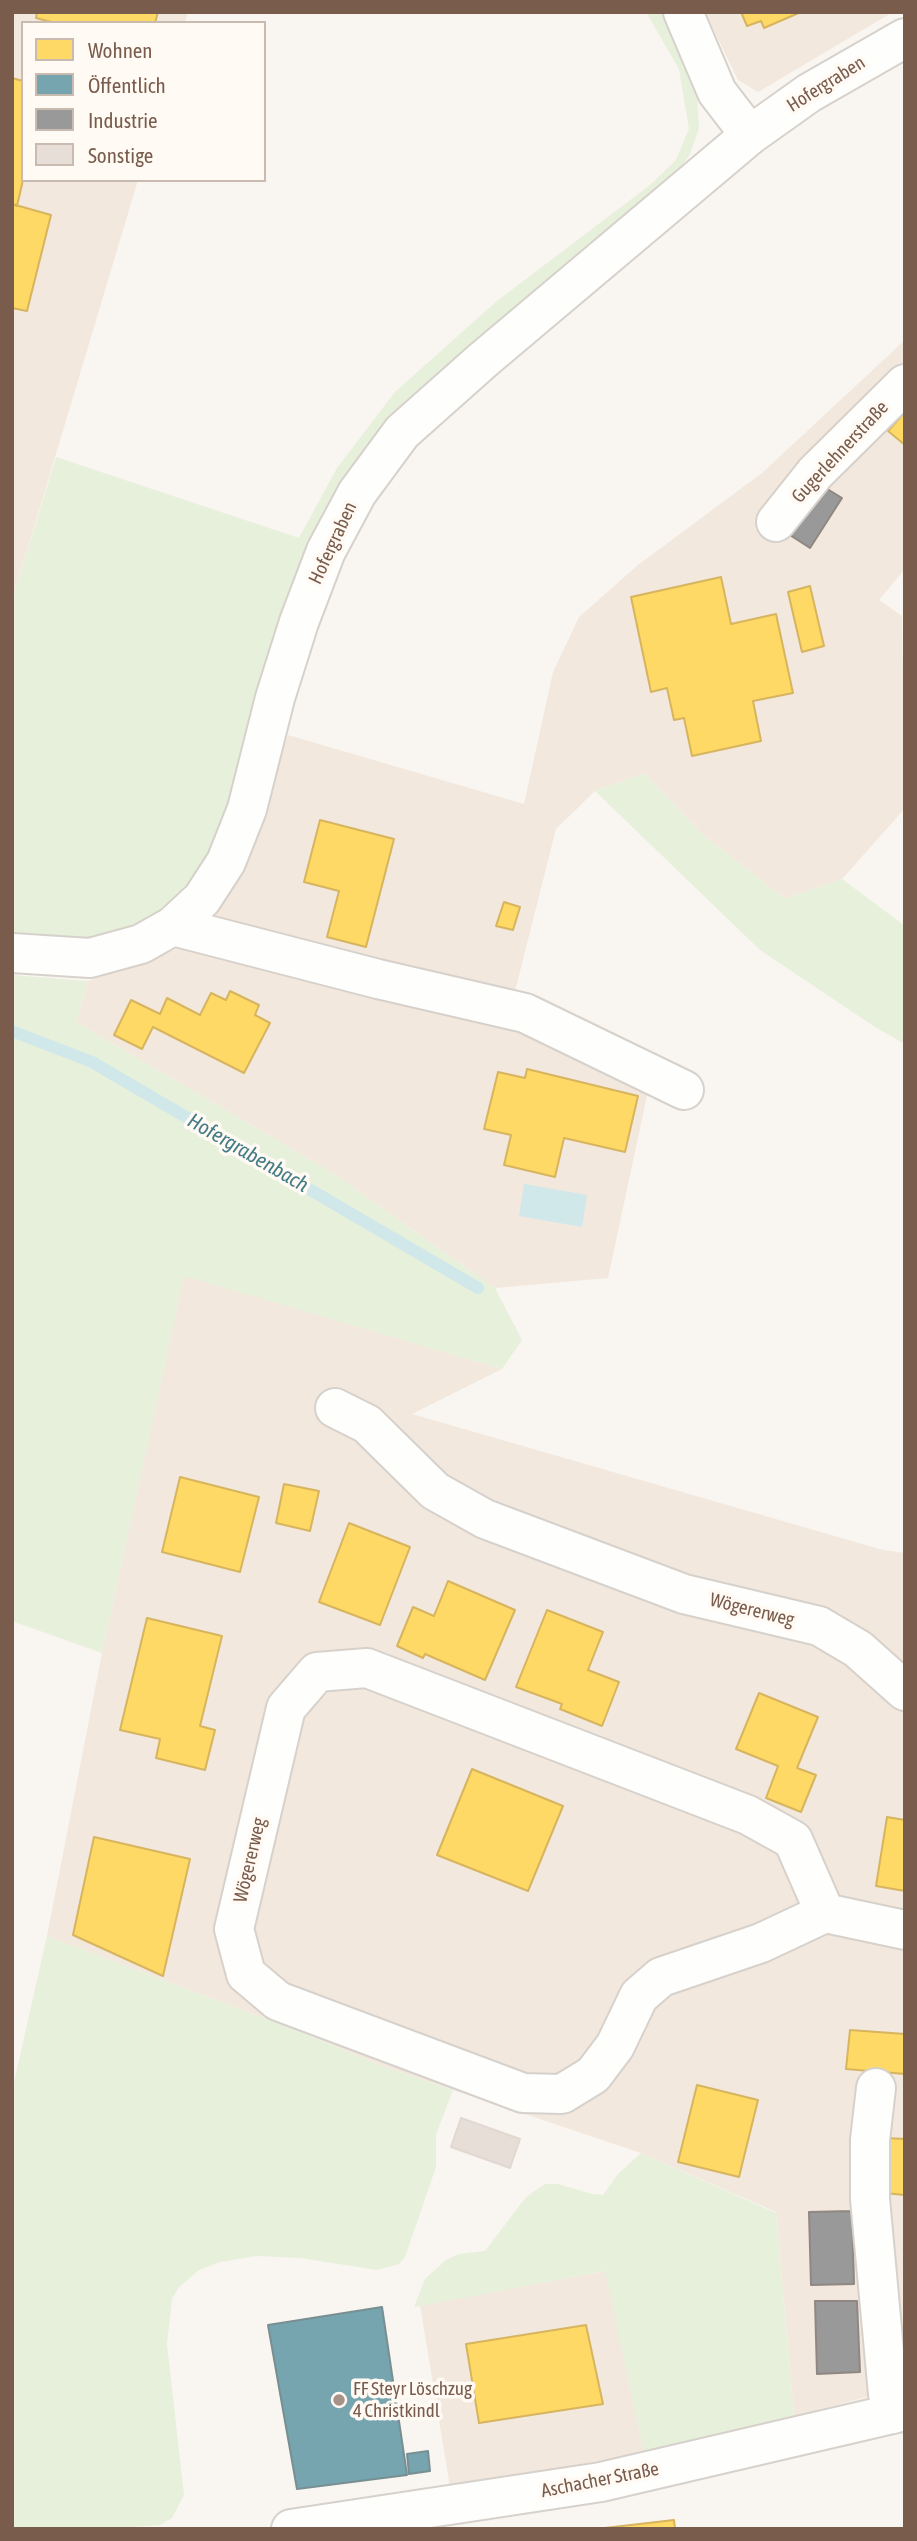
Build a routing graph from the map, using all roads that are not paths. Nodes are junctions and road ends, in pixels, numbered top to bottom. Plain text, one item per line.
1 (683, 12) edge
2 (905, 38) edge
3 (750, 135) junction
4 (905, 384) edge
5 (776, 522) dead end
6 (173, 926) junction
7 (12, 953) edge
8 (684, 1090) dead end
9 (335, 1408) dead end
10 (905, 1691) edge
11 (825, 1913) junction
12 (905, 1930) edge
13 (876, 2088) dead end
14 (899, 2413) edge
15 (291, 2529) edge

1 - 3 street
2 - 3 street, Hofergraben
3 - 6 street, Hofergraben
4 - 5 street, Gugerlehnerstraße
6 - 7 street, Hofergraben
6 - 8 street
9 - 10 street, Wögererweg
11 - 11 street, Wögererweg
11 - 12 street
13 - 14 street
14 - 15 street, Aschacher Straße

